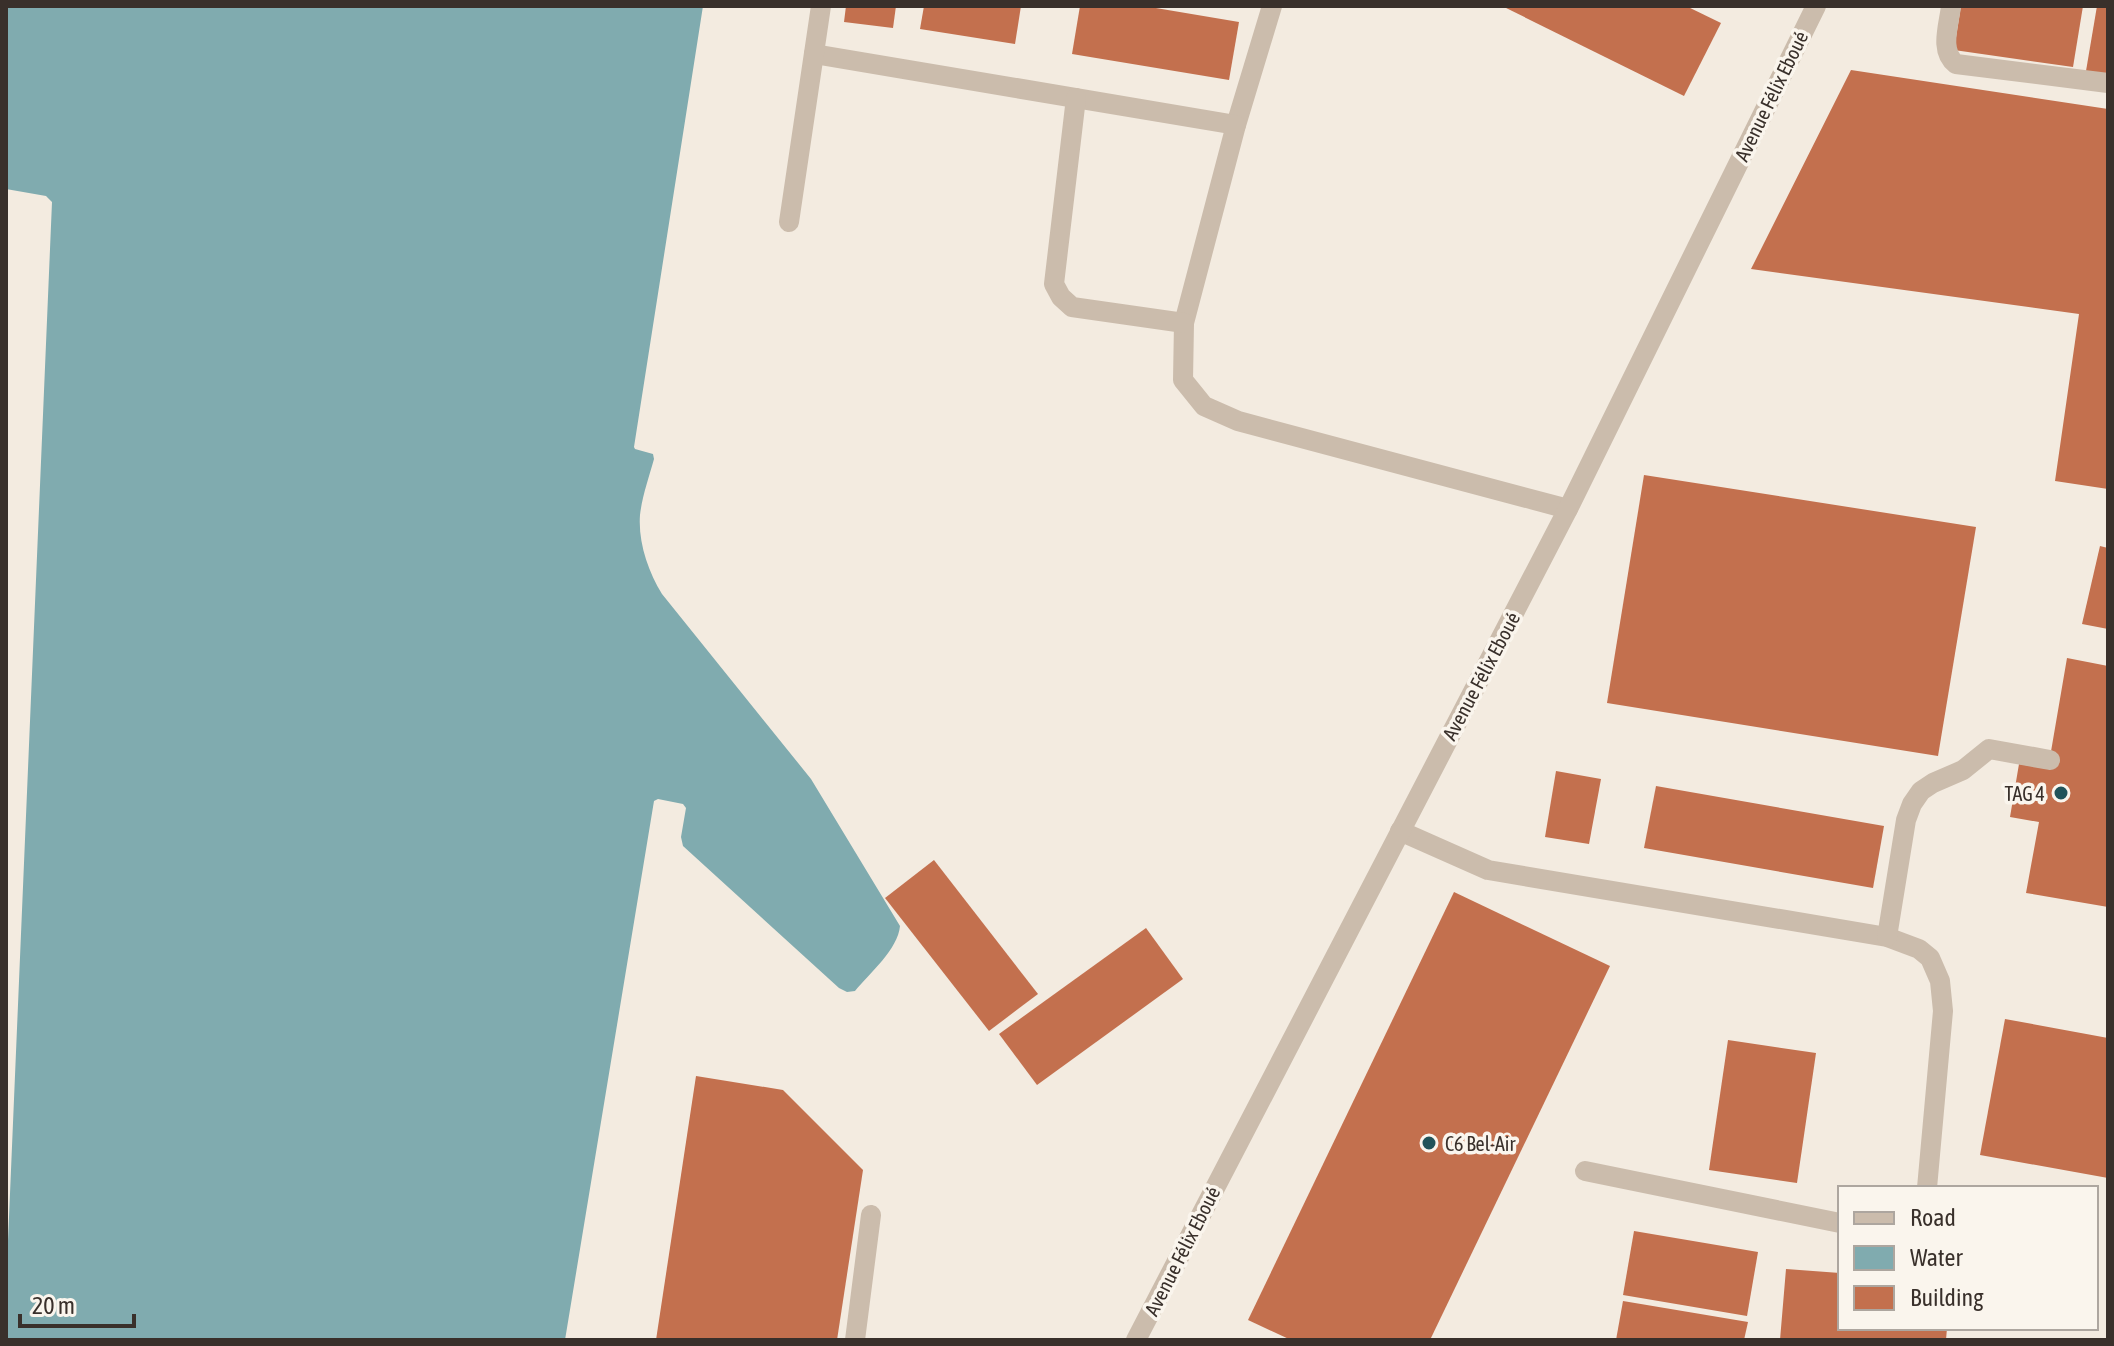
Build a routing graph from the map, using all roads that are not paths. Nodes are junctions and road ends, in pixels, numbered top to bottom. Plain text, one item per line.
1 (821, 6) edge
2 (1272, 6) edge
3 (1816, 6) edge
4 (1951, 6) edge
5 (814, 54) junction
6 (2108, 83) edge
7 (1076, 98) junction
8 (1236, 125) junction
9 (789, 222) dead end
10 (1184, 323) junction
11 (1568, 509) junction
12 (2050, 760) dead end
13 (1400, 831) junction
14 (1887, 937) junction
15 (1585, 1171) dead end
16 (1927, 1186) edge
17 (871, 1215) dead end
18 (1838, 1223) edge
19 (855, 1340) edge
20 (1136, 1340) edge

1 - 5 street
2 - 8 street
3 - 11 street, Avenue Félix Eboué
4 - 6 street
5 - 7 street
5 - 9 street
7 - 8 street
7 - 10 street
8 - 10 street
10 - 11 street
11 - 13 street, Avenue Félix Eboué
12 - 14 street
13 - 14 street
13 - 20 street, Avenue Félix Eboué
14 - 16 street
15 - 18 street
17 - 19 street

